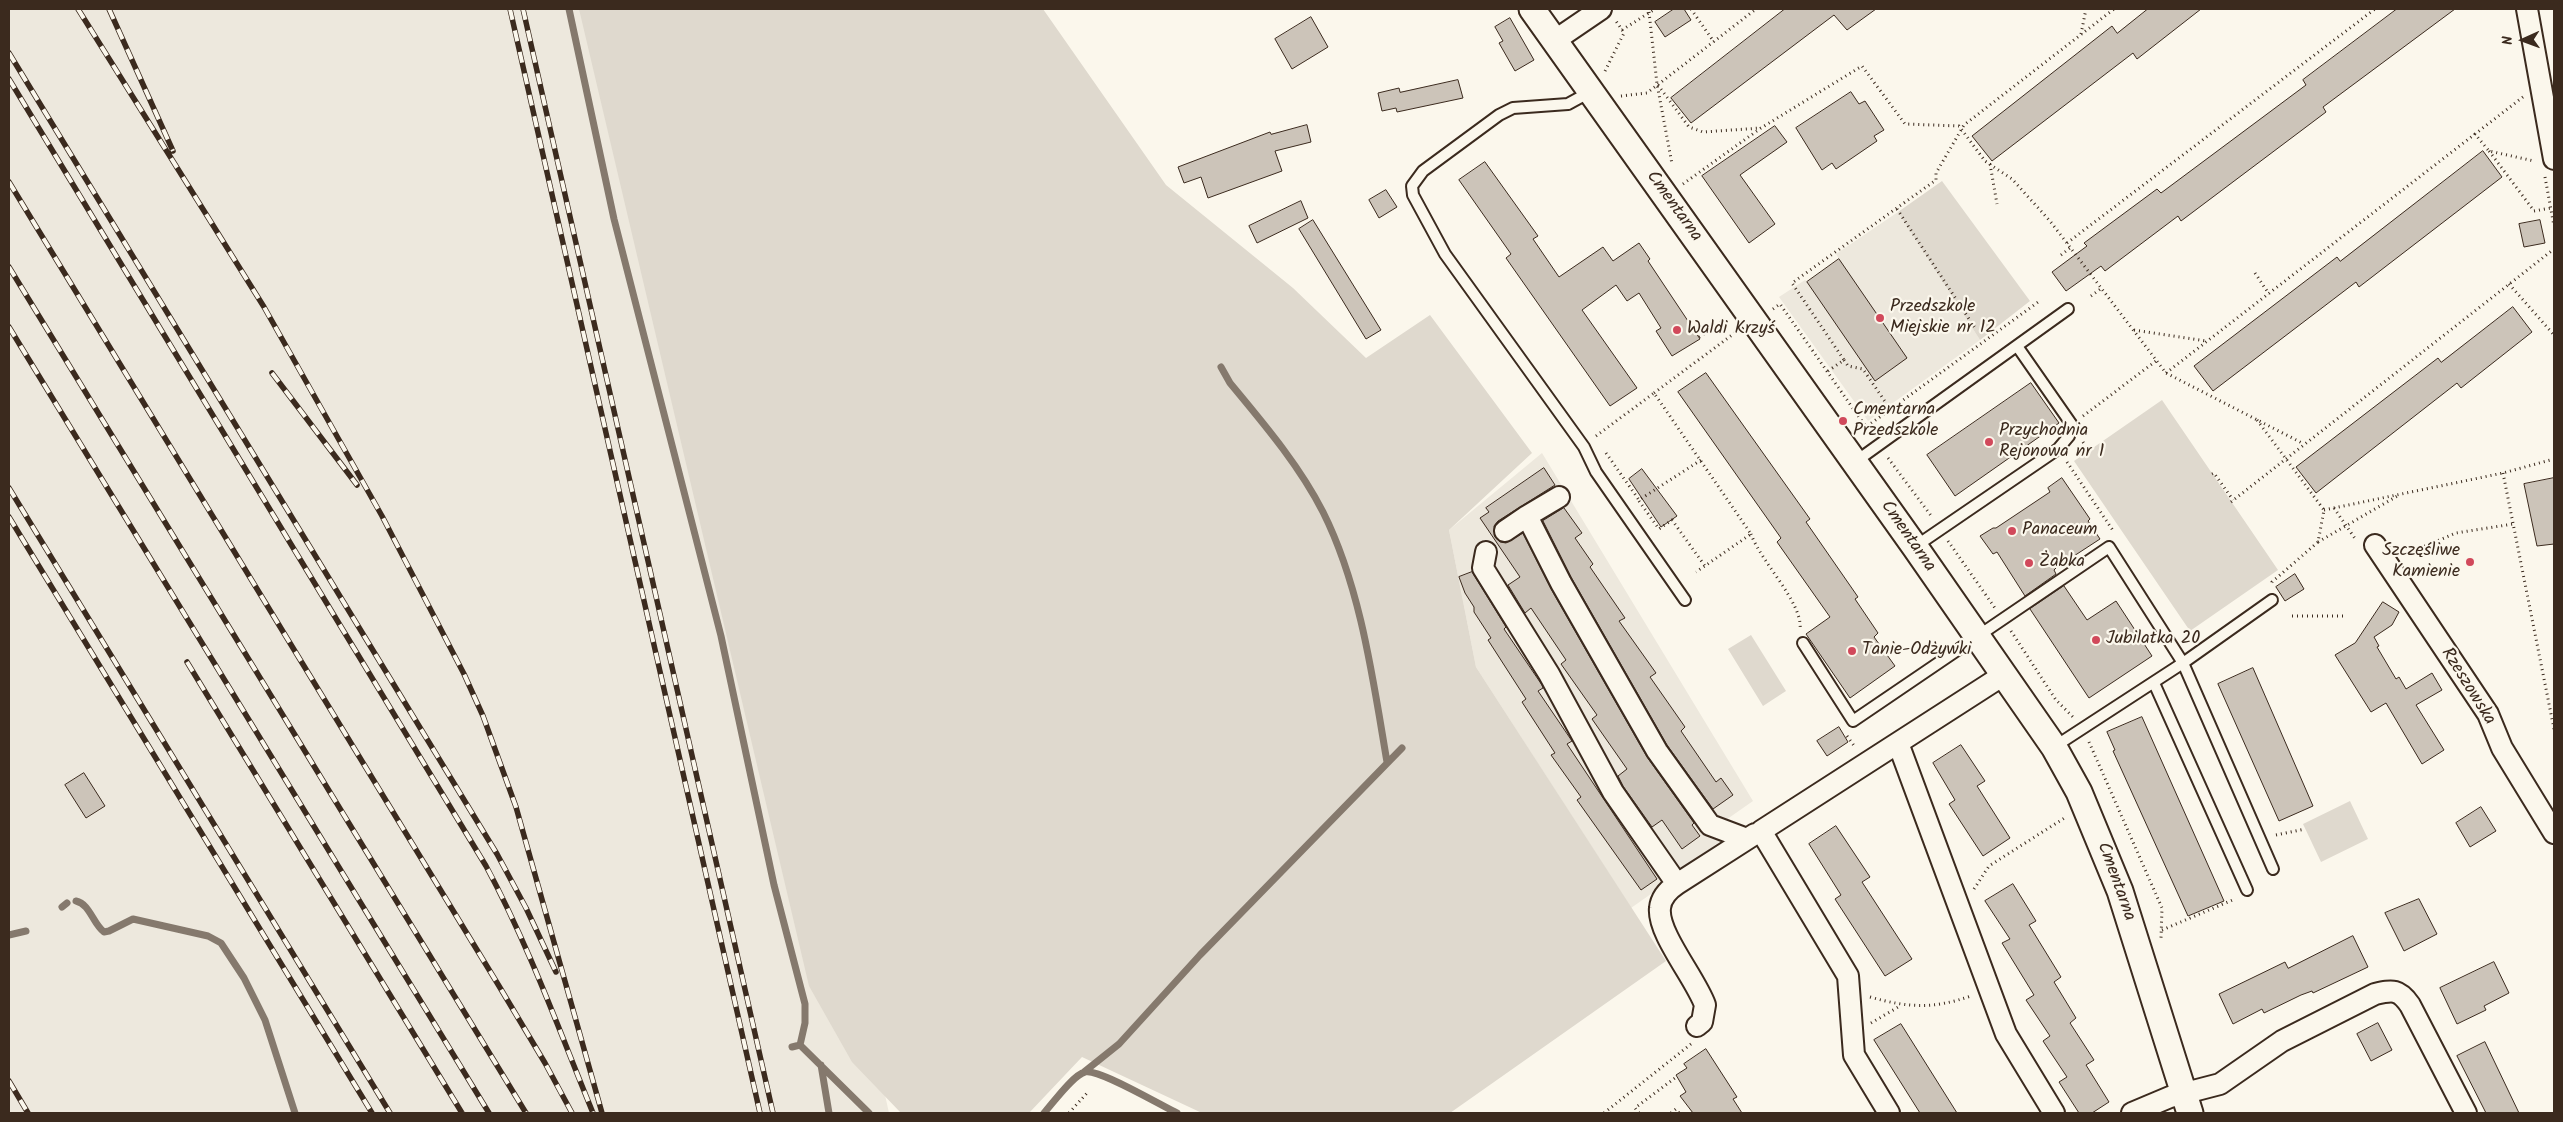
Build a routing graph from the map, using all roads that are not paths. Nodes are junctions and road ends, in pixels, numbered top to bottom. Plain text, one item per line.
1 (1532, 9) edge
2 (2527, 9) edge
3 (1607, 13) edge
4 (1554, 41) junction
5 (1602, 87) junction
6 (2548, 161) edge
7 (2068, 309) dead end
8 (2017, 346) junction
9 (1854, 463) junction
10 (1558, 497) dead end
11 (1527, 516) junction
12 (1505, 531) dead end
13 (2376, 544) dead end
14 (1915, 547) junction
15 (1486, 552) dead end
16 (1685, 600) dead end
17 (2272, 600) road end
18 (1976, 636) junction
19 (1803, 643) dead end
20 (2183, 663) junction
21 (2005, 674) junction
22 (2154, 683) junction
23 (1898, 743) junction
24 (2054, 747) junction
25 (2554, 833) edge
26 (1754, 835) junction
27 (2273, 869) dead end
28 (1677, 884) junction
29 (2245, 892) road end
30 (1696, 1033) road end
31 (2187, 1103) edge
32 (1889, 1113) edge
33 (2054, 1113) edge
34 (2132, 1113) edge
35 (2466, 1113) edge

1 - 4 street, Cmentarna
2 - 6 street
3 - 4 street
4 - 5 street, Cmentarna
5 - 9 street, Cmentarna
5 - 16 lane
7 - 8 lane
8 - 9 lane
8 - 14 lane
9 - 14 street, Cmentarna
10 - 11 street
11 - 12 street
11 - 26 street
13 - 25 street, Rzeszowska
14 - 18 street, Cmentarna
15 - 28 street
17 - 20 lane
18 - 19 lane
18 - 20 lane
18 - 21 street, Cmentarna
20 - 22 lane
20 - 27 lane
21 - 23 street
21 - 24 street, Cmentarna
22 - 24 lane
22 - 29 lane
23 - 26 street
23 - 33 street
24 - 31 street, Cmentarna
26 - 28 street
26 - 32 street
28 - 30 street
31 - 34 street
31 - 35 street

